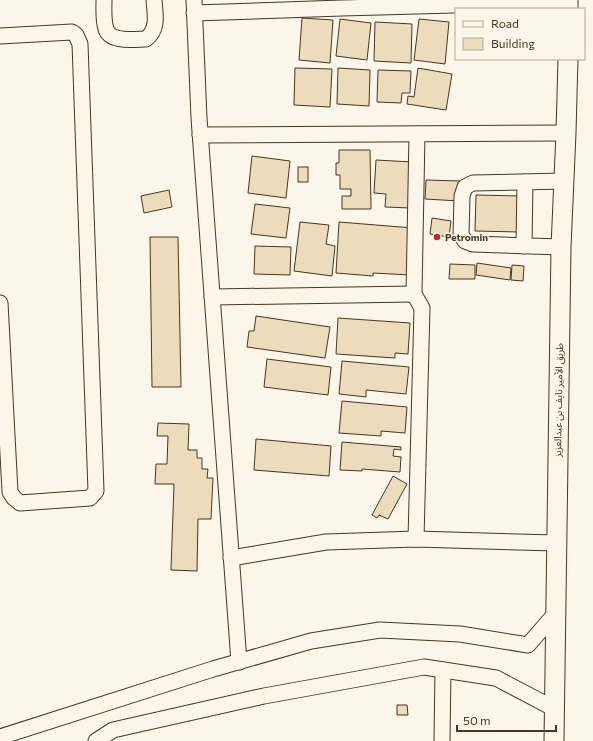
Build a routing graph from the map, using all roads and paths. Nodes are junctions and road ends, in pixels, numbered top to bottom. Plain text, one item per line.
1 (104, 0) edge
2 (154, 0) edge
3 (427, 3) edge
4 (342, 4) edge
5 (568, 4) edge
6 (194, 7) edge
7 (0, 36) edge
8 (568, 60) edge
9 (566, 133) junction
10 (417, 134) junction
11 (200, 135) junction
12 (564, 181) junction
13 (525, 182) junction
14 (524, 246) junction
15 (561, 247) junction
16 (414, 294) junction
17 (212, 297) junction
18 (0, 303) edge
19 (416, 538) junction
20 (556, 543) junction
21 (232, 558) junction
22 (555, 614) junction
23 (239, 662) junction
24 (443, 670) junction
25 (553, 708) junction
26 (23, 735) edge
27 (0, 736) edge
28 (96, 741) edge
29 (442, 741) edge
30 (554, 741) edge

1 - 2 street
3 - 4 street
3 - 5 street
4 - 6 street
6 - 11 street
7 - 18 street
8 - 9 main road, طريق الأمير نايف بن عبدالعزيز
9 - 10 street
9 - 12 main road, طريق الأمير نايف بن عبدالعزيز
10 - 11 street
10 - 16 street
11 - 17 street
12 - 13 street
12 - 15 main road, طريق الأمير نايف بن عبدالعزيز
13 - 14 street
13 - 14 street
14 - 15 street
15 - 20 main road, طريق الأمير نايف بن عبدالعزيز
16 - 17 street
16 - 19 street
17 - 21 street
19 - 20 street
19 - 21 street
20 - 22 main road, طريق الأمير نايف بن عبدالعزيز
21 - 23 street
22 - 23 street
22 - 25 main road, طريق الأمير نايف بن عبدالعزيز
23 - 26 street
24 - 25 street
24 - 28 street
24 - 29 street
25 - 30 main road, طريق الأمير نايف بن عبدالعزيز
26 - 27 street

